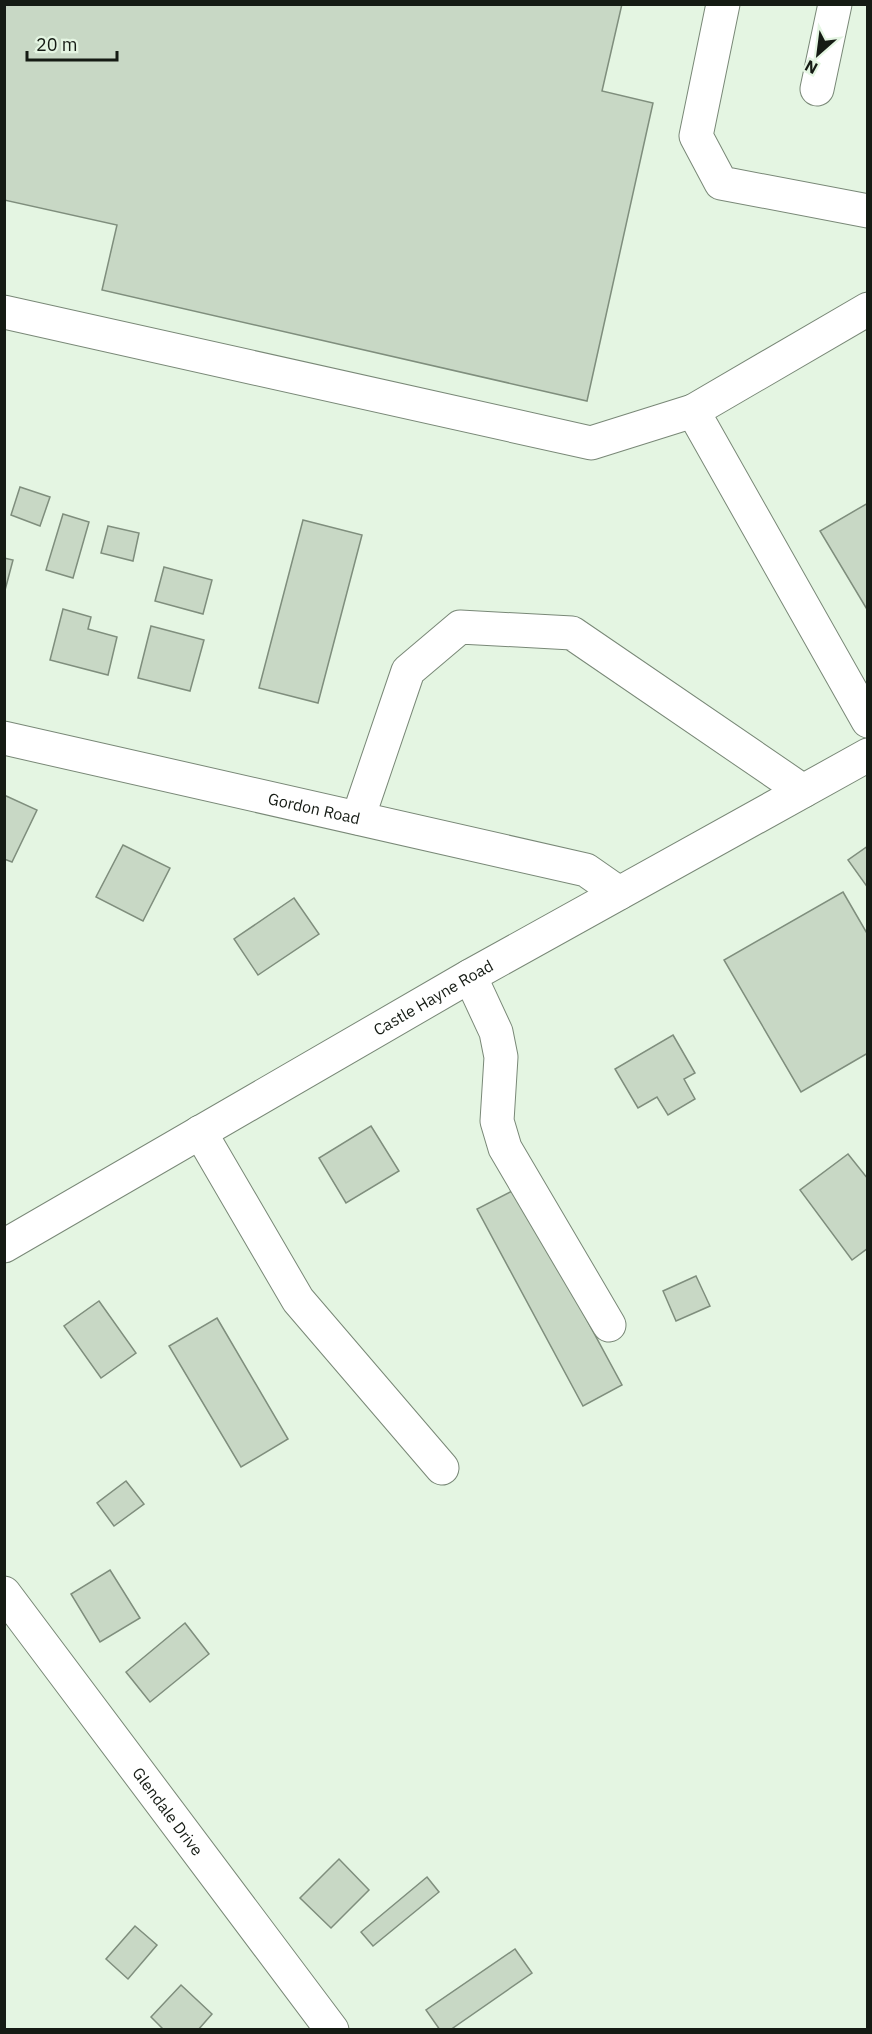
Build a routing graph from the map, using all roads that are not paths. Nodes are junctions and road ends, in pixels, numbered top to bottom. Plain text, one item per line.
1 (723, 4) edge
2 (835, 4) edge
3 (817, 90) dead end
4 (867, 211) edge
5 (867, 309) edge
6 (4, 312) edge
7 (693, 411) junction
8 (867, 721) edge
9 (4, 738) edge
10 (867, 755) edge
11 (803, 791) junction
12 (358, 818) junction
13 (619, 893) junction
14 (470, 976) junction
15 (200, 1132) junction
16 (4, 1246) edge
17 (609, 1326) dead end
18 (442, 1468) dead end
19 (4, 1593) edge
20 (332, 2030) edge

1 - 4 street
2 - 3 street
5 - 7 street
6 - 7 street
7 - 8 street
9 - 12 street, Gordon Road
10 - 11 street, Castle Hayne Road
11 - 12 street
11 - 13 street, Castle Hayne Road
12 - 13 street, Gordon Road
13 - 14 street, Castle Hayne Road
14 - 15 street, Castle Hayne Road
14 - 17 street
15 - 16 street, Castle Hayne Road
15 - 18 street
19 - 20 street, Glendale Drive

